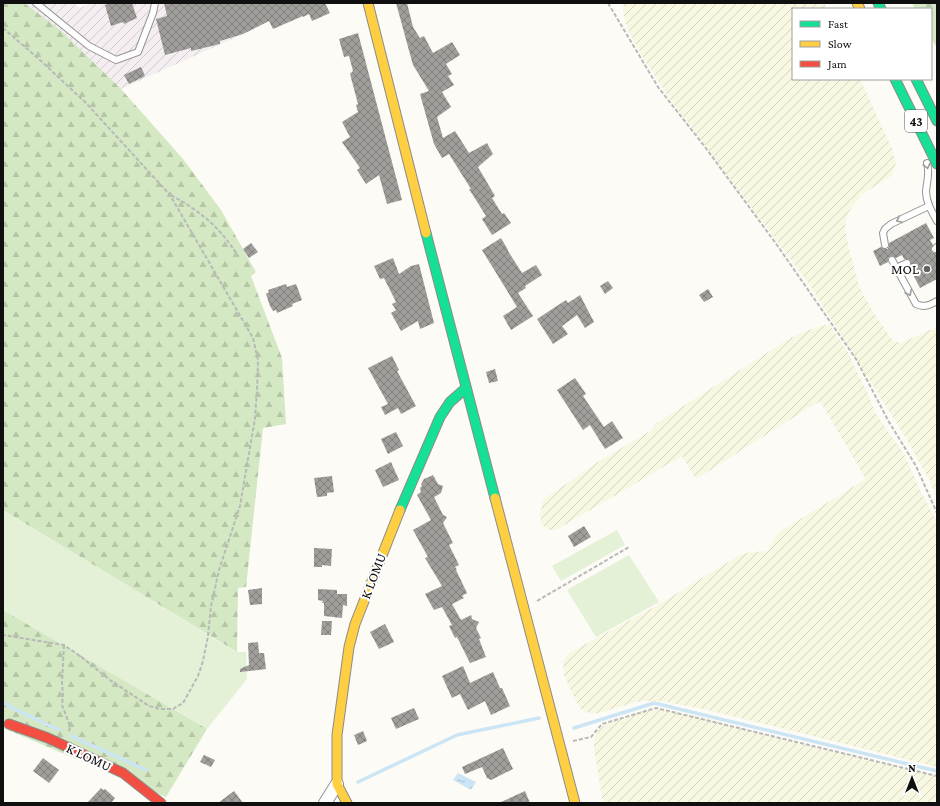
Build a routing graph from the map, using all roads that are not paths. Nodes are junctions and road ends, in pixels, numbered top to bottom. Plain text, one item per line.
1 (36, 3) edge
2 (155, 3) edge
3 (368, 3) edge
4 (890, 80) edge
5 (895, 80) edge
6 (916, 80) edge
7 (901, 107) dead end
8 (937, 121) edge
9 (925, 158) dead end
10 (937, 164) edge
11 (929, 206) junction
12 (937, 222) edge
13 (885, 245) dead end
14 (892, 260) dead end
15 (907, 263) dead end
16 (896, 268) junction
17 (937, 301) edge
18 (466, 388) junction
19 (9, 724) dead end
20 (337, 784) junction
21 (161, 803) edge
22 (325, 803) edge
23 (347, 803) edge
24 (575, 803) edge

1 - 2 lane
3 - 18 main road
4 - 7 lane
5 - 10 main road, 43
6 - 8 main road, 43
9 -> 11 lane
11 - 12 lane
11 -> 13 lane
14 - 16 lane
15 - 16 lane
16 -> 17 lane
18 - 20 main road, K LOMU
18 - 24 main road
19 - 21 main road, K LOMU
20 - 22 street
20 - 23 main road, K LOMU

